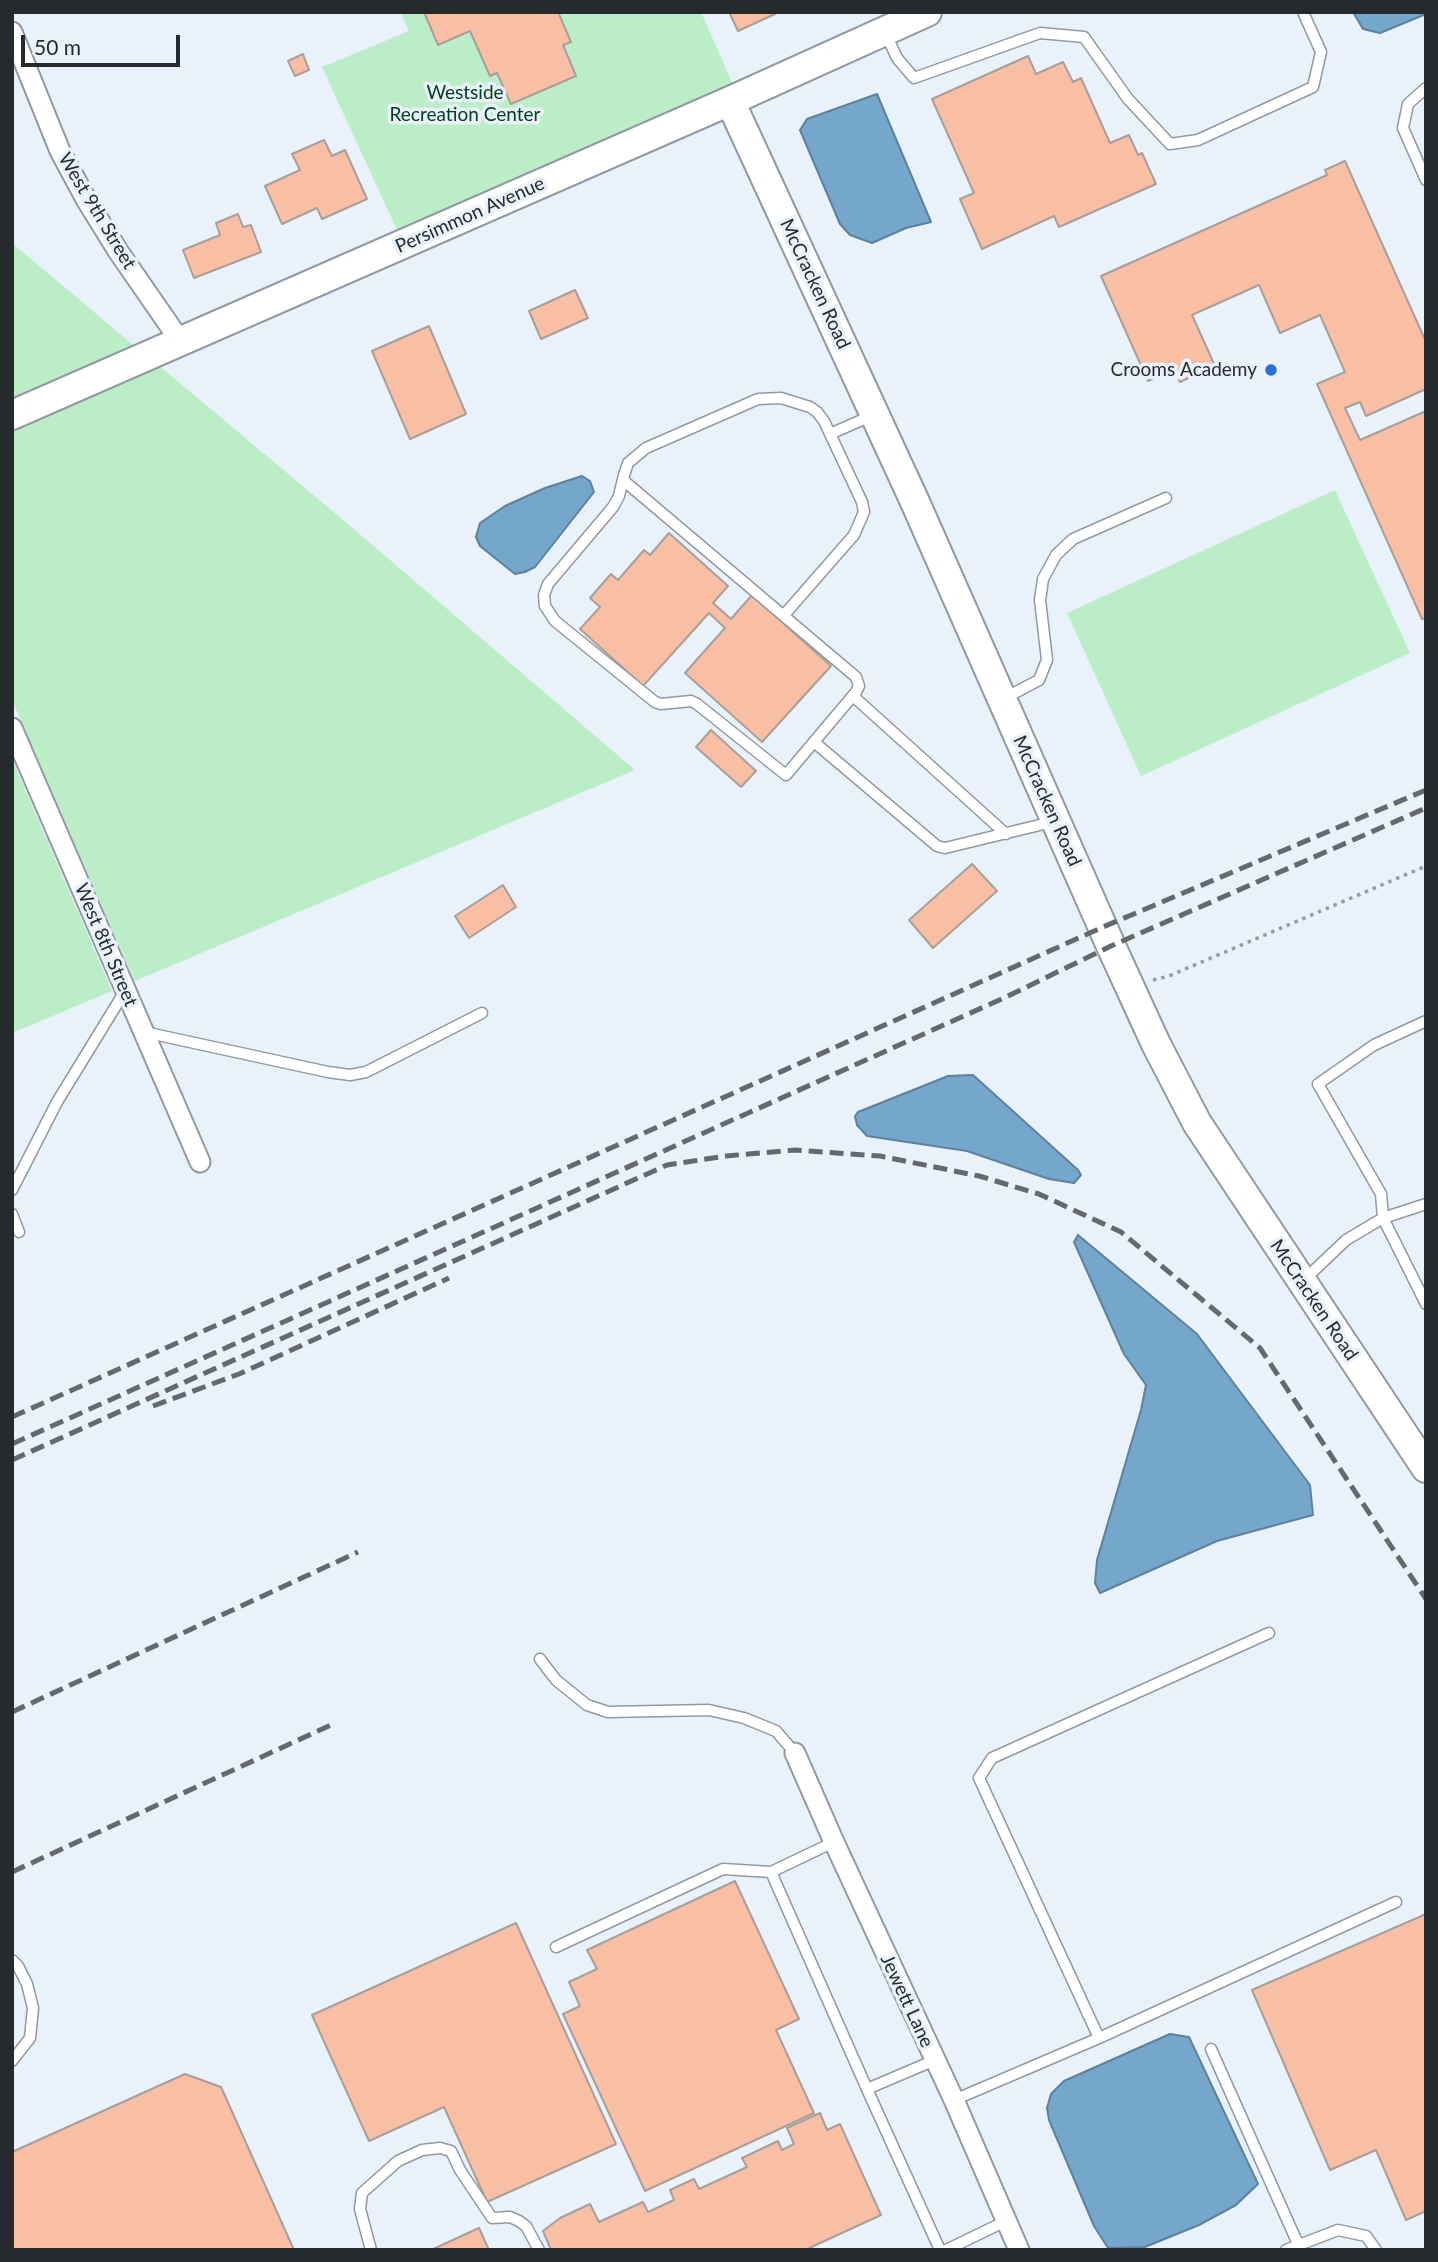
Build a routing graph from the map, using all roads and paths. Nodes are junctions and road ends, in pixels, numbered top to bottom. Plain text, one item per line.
1 (928, 12) edge
2 (1303, 12) edge
3 (12, 32) edge
4 (885, 32) junction
5 (1426, 88) edge
6 (730, 102) junction
7 (1426, 180) edge
8 (181, 342) junction
9 (874, 414) junction
10 (12, 415) edge
11 (830, 434) junction
12 (623, 480) junction
13 (1166, 498) dead end
14 (784, 615) junction
15 (853, 696) junction
16 (1002, 699) junction
17 (12, 728) edge
18 (814, 742) junction
19 (1056, 821) junction
20 (1006, 834) junction
21 (1426, 866) edge
22 (1130, 986) junction
23 (125, 991) junction
24 (482, 1013) dead end
25 (1426, 1021) edge
26 (144, 1032) junction
27 (200, 1162) dead end
28 (12, 1190) edge
29 (1426, 1203) edge
30 (12, 1214) edge
31 (1383, 1218) junction
32 (19, 1232) dead end
33 (1301, 1283) junction
34 (1426, 1304) edge
35 (1418, 1451) edge
36 (1269, 1633) dead end
37 (540, 1659) dead end
38 (795, 1753) joint
39 (834, 1842) junction
40 (771, 1872) junction
41 (1396, 1902) dead end
42 (556, 1947) dead end
43 (12, 1960) edge
44 (1099, 2038) junction
45 (1211, 2049) dead end
46 (934, 2060) junction
47 (12, 2061) edge
48 (866, 2089) junction
49 (954, 2100) junction
50 (1006, 2221) junction
51 (1298, 2244) junction
52 (371, 2250) edge
53 (539, 2250) edge
54 (940, 2250) edge
55 (946, 2250) edge
56 (1019, 2250) edge
57 (1286, 2250) edge
58 (1376, 2250) edge

1 - 4 street, Persimmon Avenue
2 - 4 lane
3 - 8 street, West 9th Street
4 - 6 street, Persimmon Avenue
5 - 7 lane
6 - 8 street, Persimmon Avenue
6 - 9 street, McCracken Road
8 - 10 street, Persimmon Avenue
9 - 11 lane
9 - 16 street, McCracken Road
11 - 12 lane
11 - 14 lane
12 - 14 lane
12 - 18 lane
13 - 16 lane
14 - 15 lane
15 - 18 lane
15 - 20 lane
16 - 19 street, McCracken Road
17 - 23 street, West 8th Street
18 - 20 lane
19 - 20 lane
19 - 22 street, McCracken Road
21 - 22 path
22 - 33 street, McCracken Road
23 - 26 street, West 8th Street
23 - 28 lane
24 - 26 lane
25 - 31 lane
26 - 27 street, West 8th Street
29 - 31 lane
30 - 32 lane
31 - 33 lane
31 - 34 lane
33 - 35 street, McCracken Road
36 - 44 lane
37 - 38 lane
38 - 39 street, Jewett Lane
39 - 40 lane
39 - 46 street, Jewett Lane
40 - 42 lane
40 - 48 lane
41 - 44 lane
43 - 47 lane
44 - 49 lane
45 - 51 lane
46 - 48 lane
46 - 49 street, Jewett Lane
48 - 54 lane
49 - 50 street, Jewett Lane
50 - 55 lane
50 - 56 street, Jewett Lane
51 - 57 lane
51 - 58 lane
52 - 53 lane

